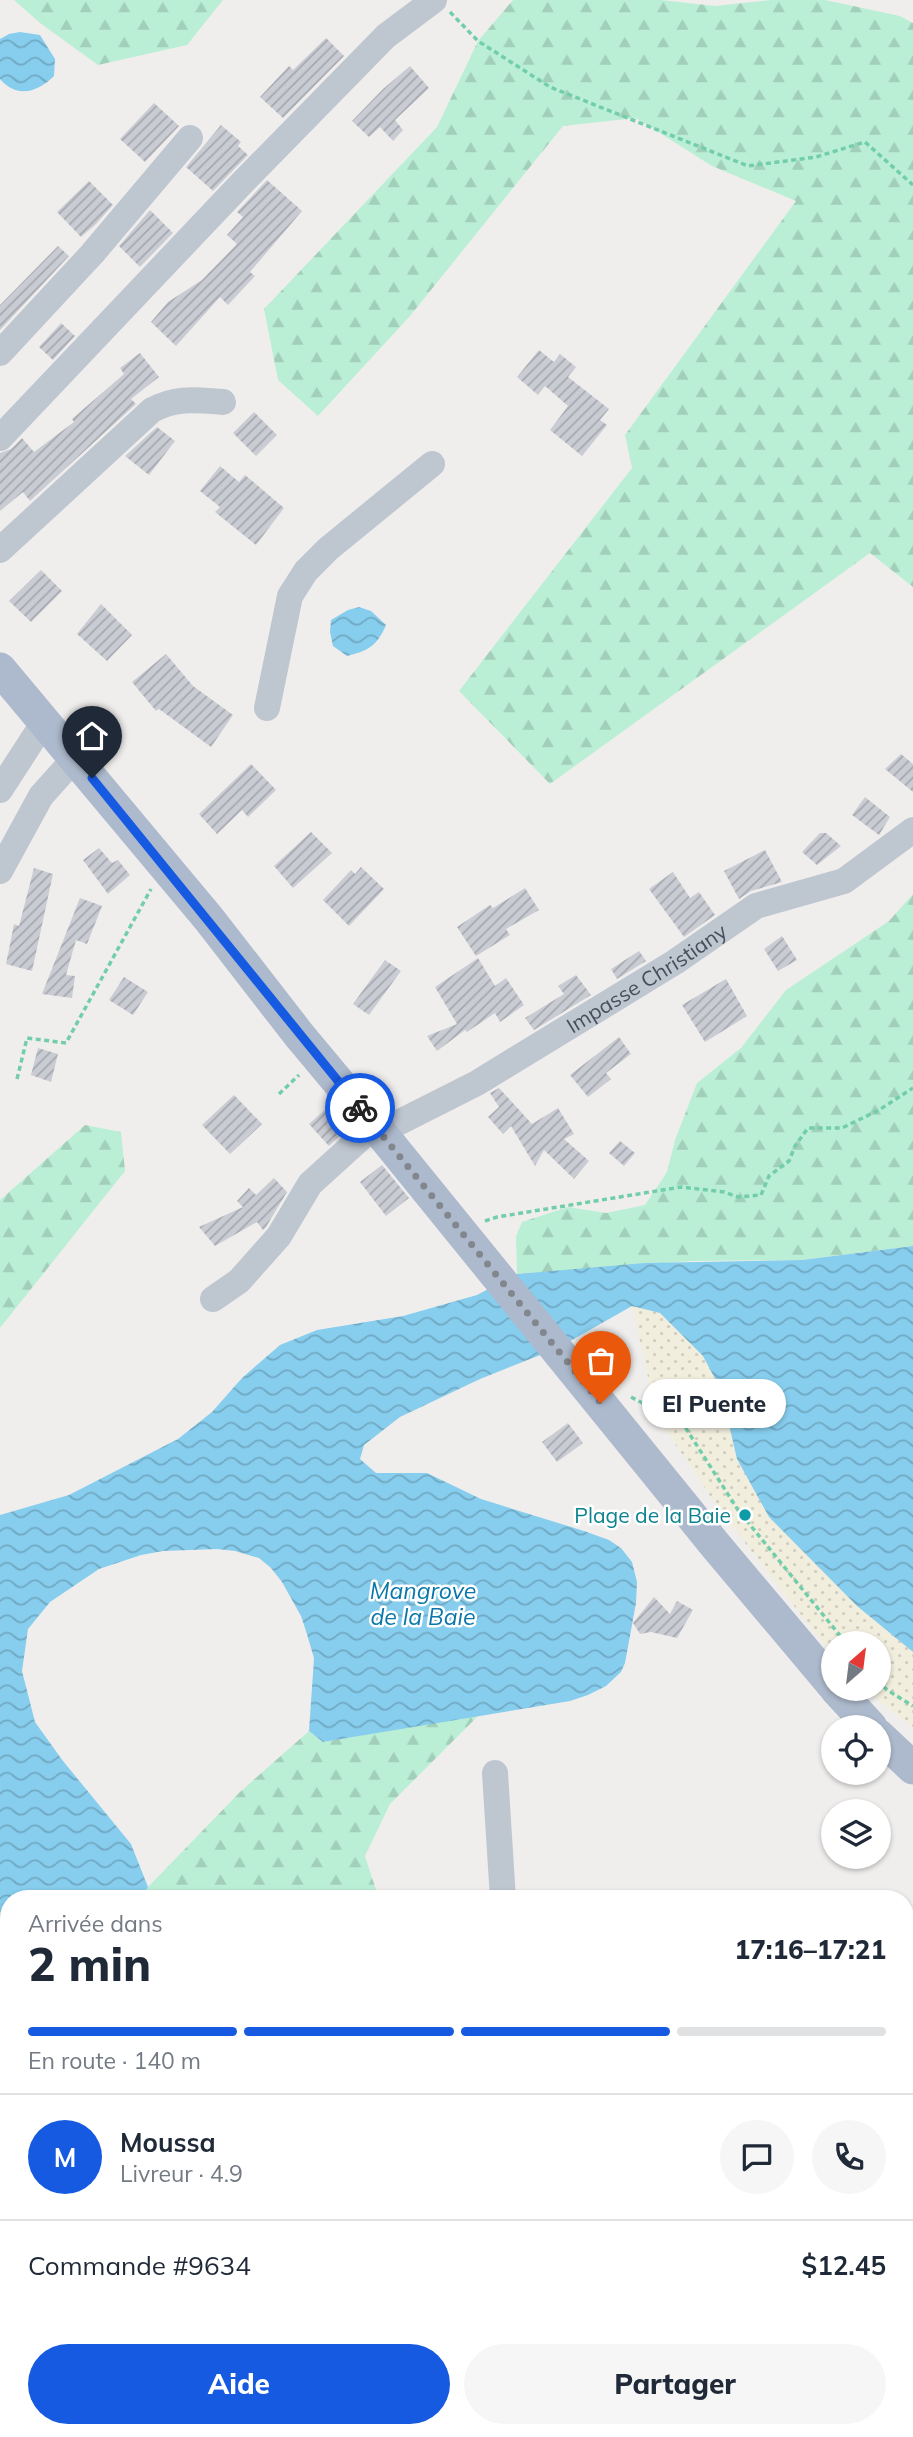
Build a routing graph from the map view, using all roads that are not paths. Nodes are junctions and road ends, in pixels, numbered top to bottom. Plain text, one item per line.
1 (441, 4) edge
2 (190, 138) dead end
3 (0, 353) edge
4 (223, 402) dead end
5 (0, 438) edge
6 (432, 464) dead end
7 (0, 550) edge
8 (0, 669) edge
9 (267, 708) dead end
10 (44, 722) junction
11 (75, 758) junction
12 (0, 790) edge
13 (913, 830) edge
14 (0, 871) edge
15 (378, 1128) junction
16 (213, 1299) dead end
17 (821, 1670) edge
18 (848, 1701) edge
19 (860, 1715) edge
20 (891, 1747) edge
21 (913, 1768) edge
22 (495, 1773) dead end
23 (502, 1890) edge

1 - 5 street
2 - 3 street
4 - 7 street
6 - 9 street
8 - 10 main road
10 - 11 main road
10 - 12 street
11 - 14 street
11 - 15 main road
13 - 15 street, Impasse Christiany
15 - 16 street, Impasse Christiany
15 - 17 main road
18 - 19 main road
20 - 21 main road
22 - 23 street

